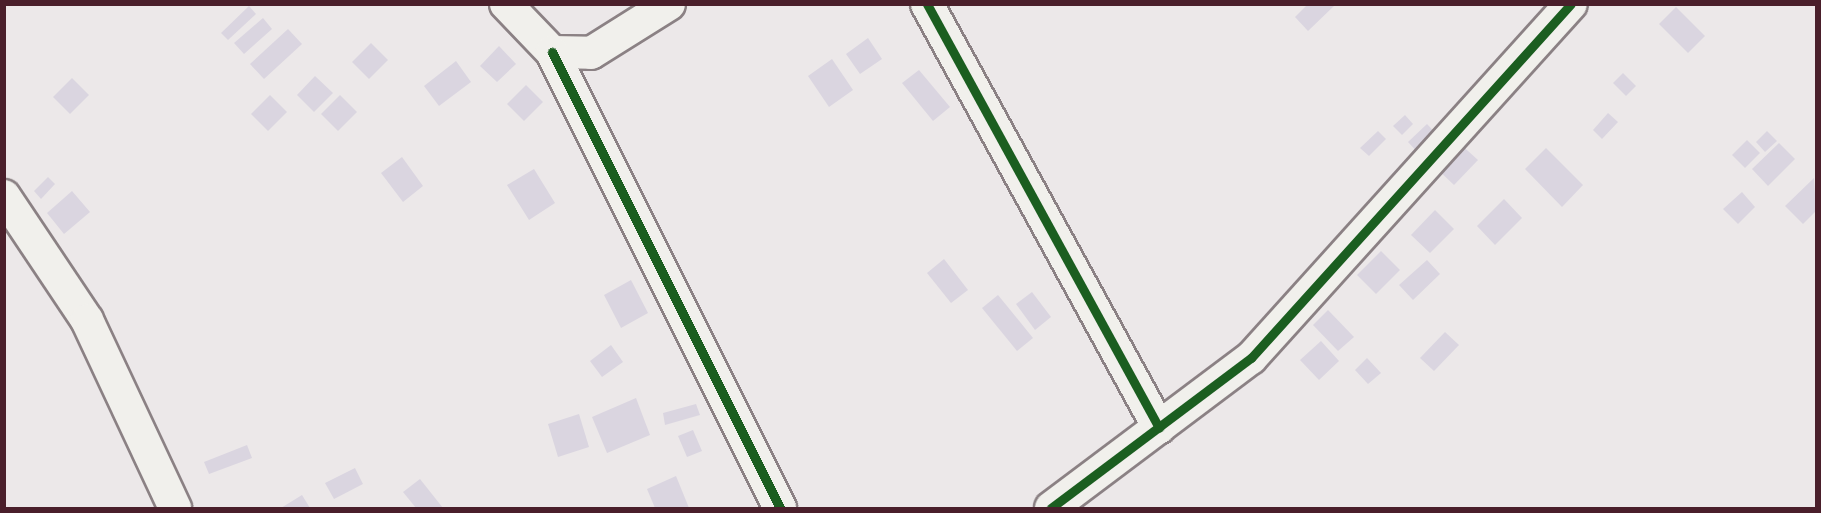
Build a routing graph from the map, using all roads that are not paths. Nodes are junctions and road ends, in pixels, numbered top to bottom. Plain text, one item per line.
1 (506, 4) edge
2 (669, 4) edge
3 (927, 4) edge
4 (1571, 4) edge
5 (552, 52) junction
6 (4, 196) edge
7 (1159, 428) junction
8 (175, 508) edge
9 (780, 508) edge
10 (1051, 508) edge

1 - 5 street
2 - 5 street
3 - 7 street
4 - 7 street
5 - 9 street
6 - 8 street
7 - 10 street

